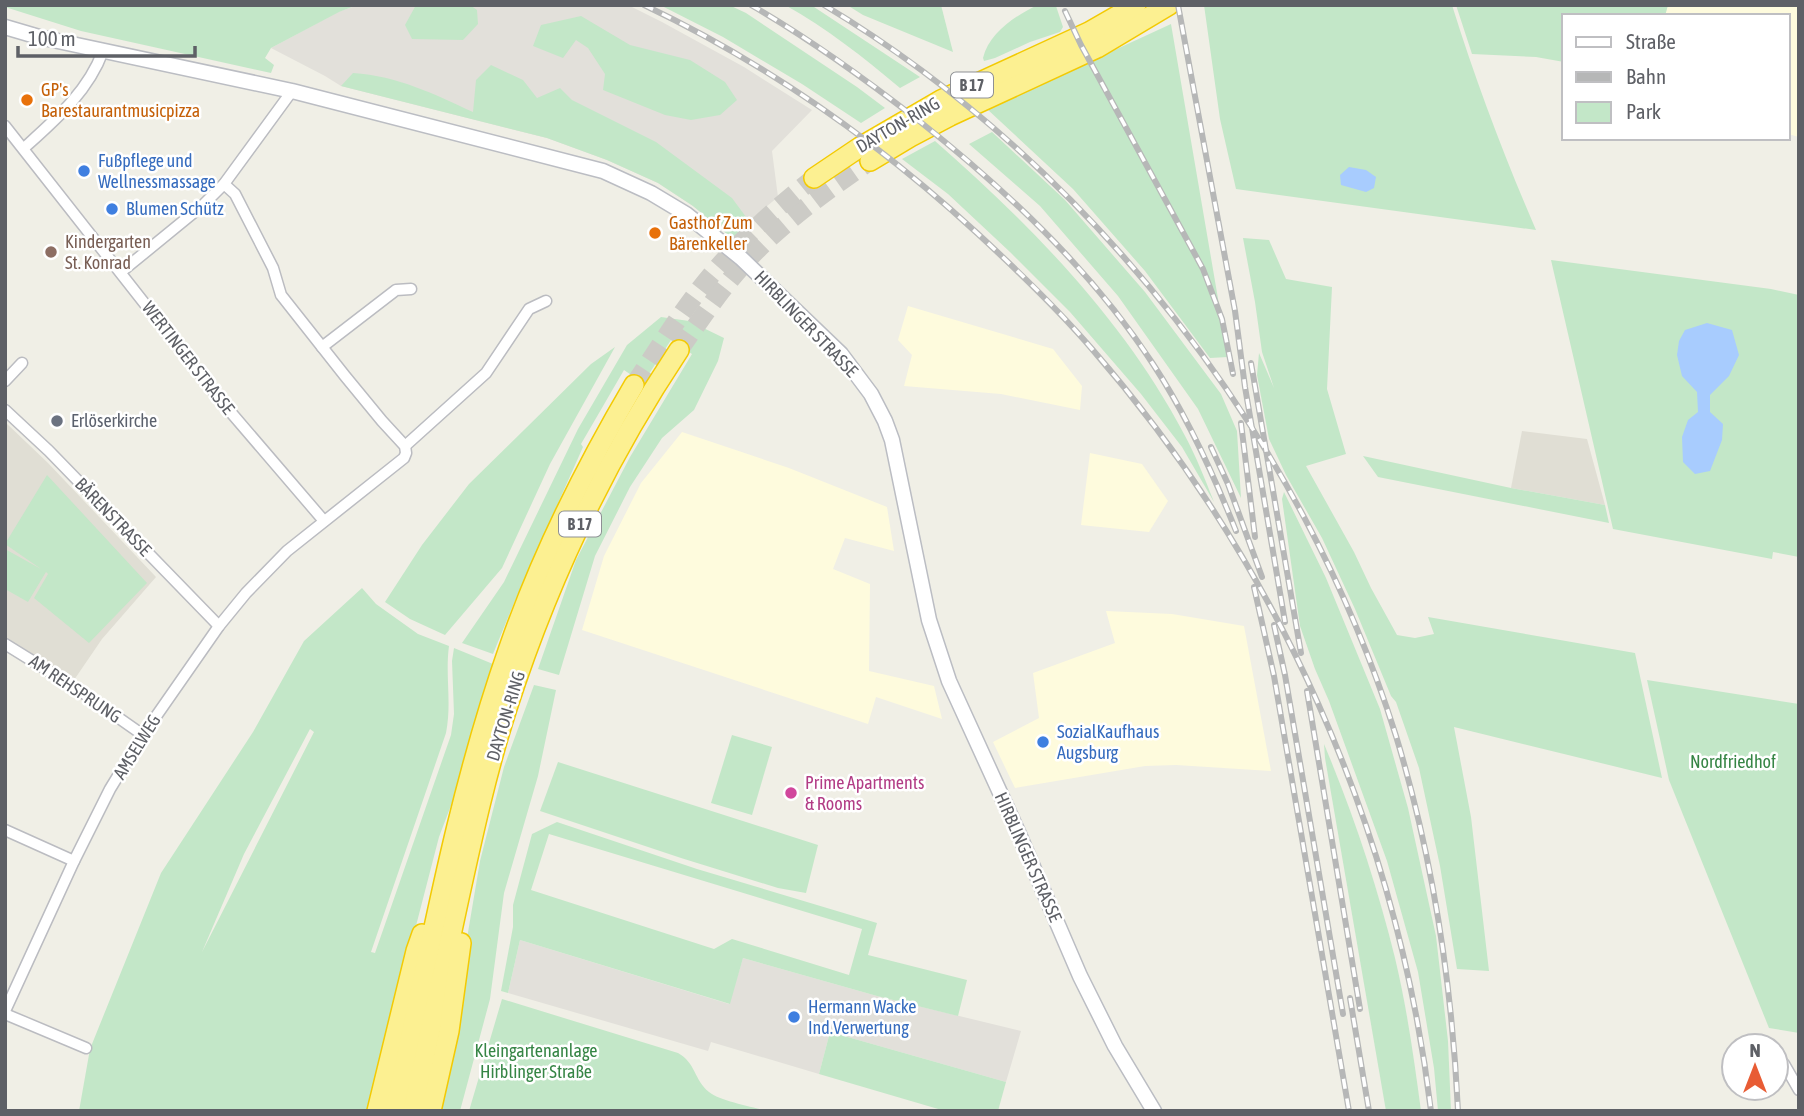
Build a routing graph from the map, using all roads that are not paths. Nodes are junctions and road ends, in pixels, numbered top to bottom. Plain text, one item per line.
1 (1136, 5) edge
2 (1170, 5) edge
3 (5, 27) edge
4 (103, 51) junction
5 (292, 91) junction
6 (7, 132) edge
7 (24, 148) junction
8 (870, 161) tunnel mouth
9 (814, 178) tunnel mouth
10 (224, 184) junction
11 (121, 272) junction
12 (411, 289) dead end
13 (546, 301) dead end
14 (322, 347) junction
15 (679, 350) tunnel mouth
16 (22, 363) dead end
17 (5, 381) edge
18 (634, 385) tunnel mouth
19 (5, 410) edge
20 (405, 446) junction
21 (324, 522) junction
22 (219, 626) junction
23 (5, 644) edge
24 (143, 735) junction
25 (5, 830) edge
26 (459, 858) junction
27 (74, 861) junction
28 (5, 1013) edge
29 (86, 1048) dead end
30 (1790, 1074) edge
31 (1799, 1090) edge
32 (377, 1111) edge
33 (395, 1111) edge
34 (413, 1111) edge
35 (431, 1111) edge
36 (1154, 1111) edge

1 - 9 highway, DAYTON-RING / B 17
2 - 8 highway, DAYTON-RING / B 17
3 - 4 street, HIRBLINGER STRASSE
4 - 5 street, HIRBLINGER STRASSE
4 - 7 street
5 - 10 street
5 - 36 street, HIRBLINGER STRASSE
6 - 7 street, WERTINGER STRASSE
7 - 11 street, WERTINGER STRASSE
10 - 11 street
10 - 14 street
11 - 21 street, WERTINGER STRASSE
12 - 14 street
13 - 20 street, AMSELWEG
14 - 20 street
15 - 26 highway, DAYTON-RING / B 17
16 - 17 street
18 - 26 highway, DAYTON-RING / B 17
19 - 22 street, BÄRENSTRASSE
20 - 21 street, AMSELWEG
21 - 22 street, AMSELWEG
22 - 24 street, AMSELWEG
23 - 24 street, AM REHSPRUNG
24 - 27 street, AMSELWEG
25 - 27 street
26 - 32 highway
26 - 33 highway, DAYTON-RING / B 17
26 - 34 highway, DAYTON-RING / B 17
26 - 35 highway
27 - 28 street, AMSELWEG
28 - 29 street
30 - 31 street

